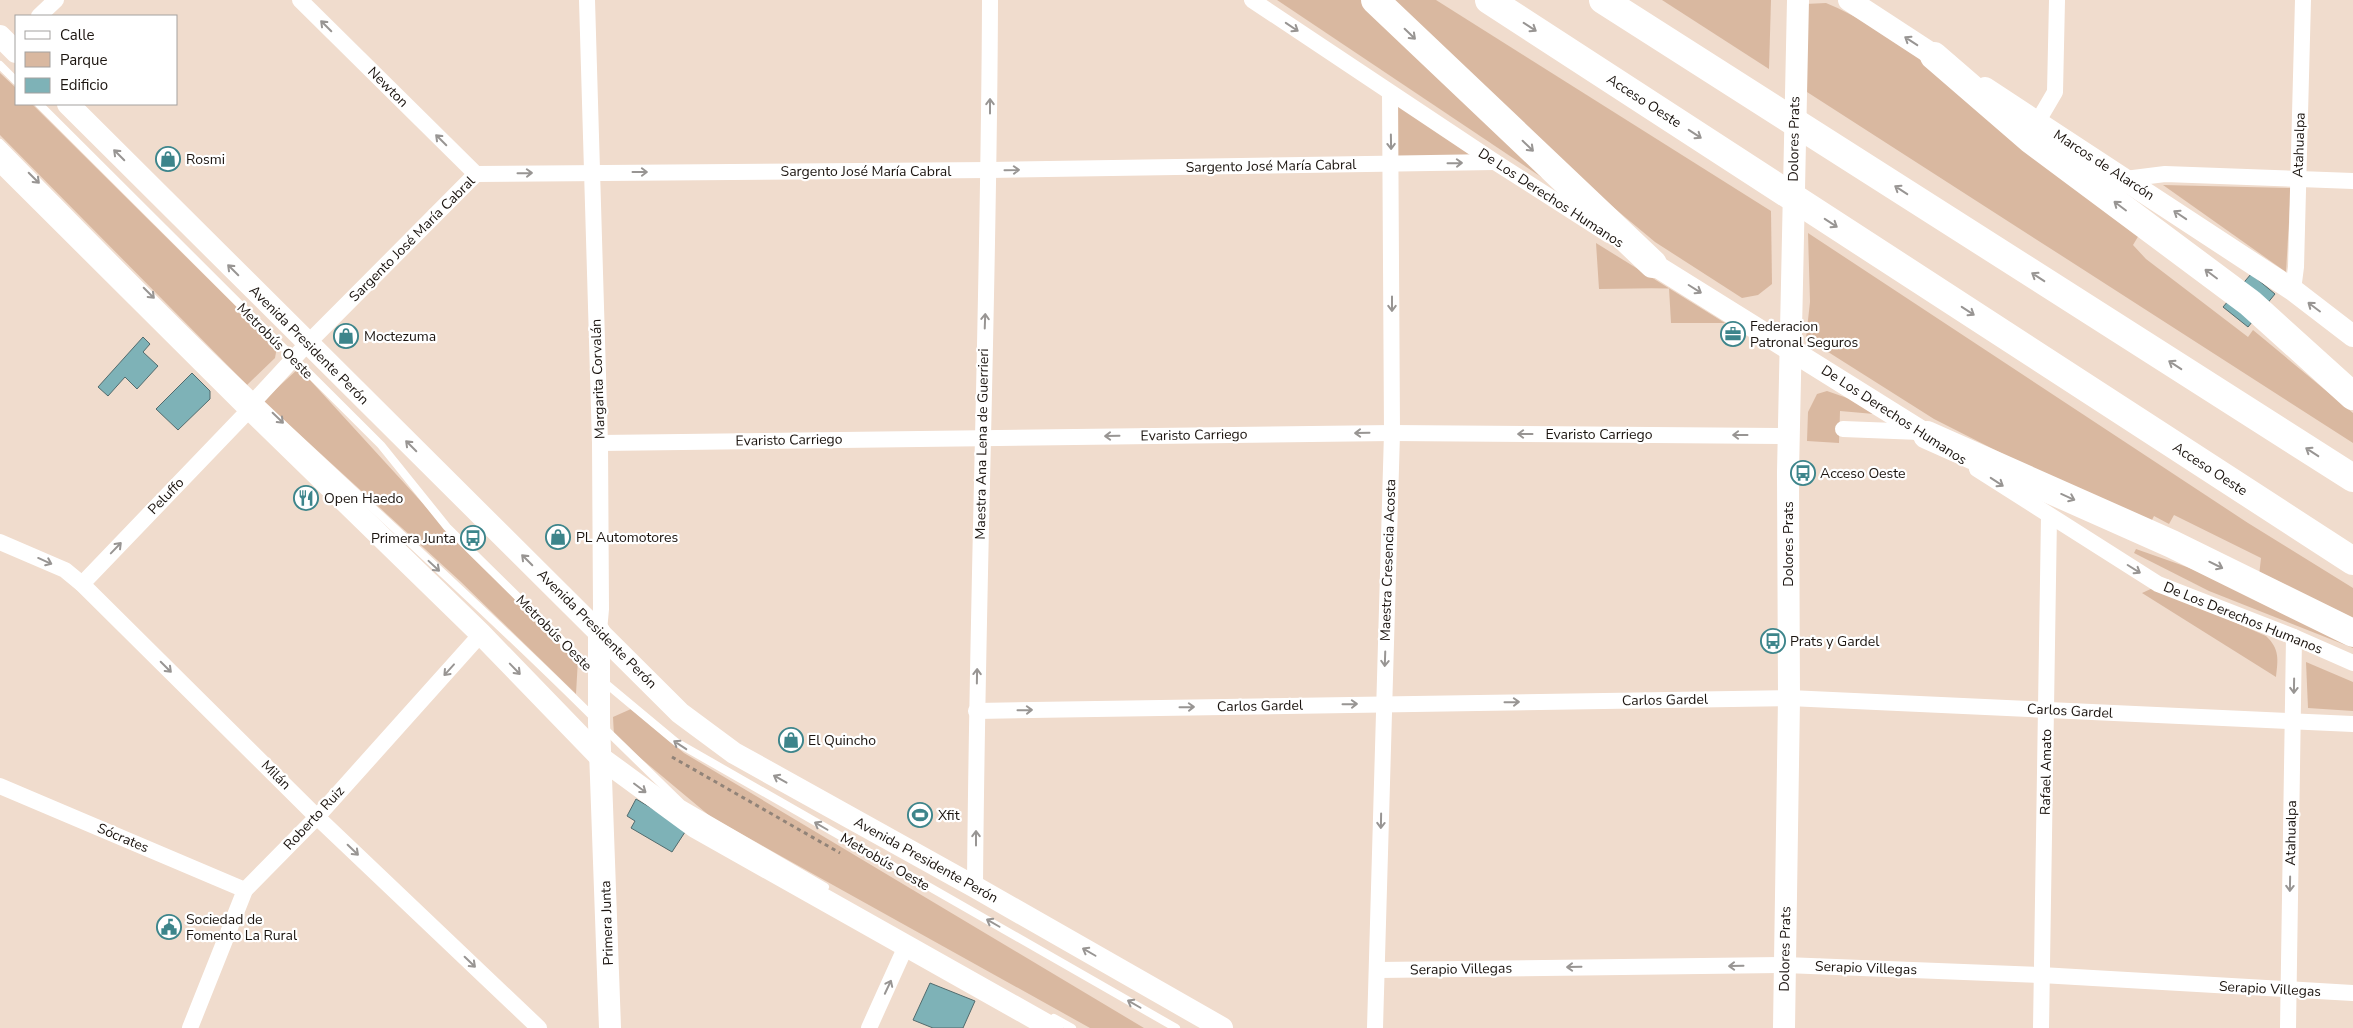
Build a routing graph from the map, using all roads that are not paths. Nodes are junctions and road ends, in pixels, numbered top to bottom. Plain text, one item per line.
1 (56, 0) edge
2 (300, 0) edge
3 (587, 0) edge
4 (990, 0) edge
5 (1252, 0) edge
6 (1375, 0) edge
7 (1489, 0) edge
8 (1603, 0) edge
9 (1798, 0) edge
10 (1850, 0) edge
11 (2057, 0) edge
12 (2303, 0) edge
13 (40, 15) edge
14 (8, 47) edge
15 (1934, 56) junction
16 (15, 77) edge
17 (1390, 93) junction
18 (40, 105) edge
19 (69, 105) edge
20 (2038, 121) junction
21 (0, 143) edge
22 (0, 160) edge
23 (1495, 162) junction
24 (1391, 165) junction
25 (990, 170) junction
26 (591, 172) junction
27 (476, 174) junction
28 (2125, 179) junction
29 (2298, 179) junction
30 (2353, 181) edge
31 (1653, 264) junction
32 (2292, 290) junction
33 (2353, 336) edge
34 (1790, 348) junction
35 (300, 351) junction
36 (2353, 396) edge
37 (254, 404) junction
38 (1842, 429) dead end
39 (1392, 433) junction
40 (1924, 434) junction
41 (1789, 436) junction
42 (981, 438) junction
43 (600, 443) junction
44 (2353, 478) edge
45 (2049, 516) junction
46 (0, 542) edge
47 (2353, 561) edge
48 (82, 584) junction
49 (599, 631) junction
50 (2353, 633) edge
51 (481, 634) junction
52 (2294, 638) junction
53 (2353, 663) edge
54 (601, 679) junction
55 (1789, 698) junction
56 (1384, 704) junction
57 (2047, 710) junction
58 (976, 711) junction
59 (2293, 721) junction
60 (599, 723) junction
61 (2353, 724) edge
62 (601, 758) junction
63 (0, 786) edge
64 (318, 817) junction
65 (975, 887) junction
66 (245, 890) junction
67 (830, 890) dead end
68 (906, 946) junction
69 (1785, 965) junction
70 (1378, 970) junction
71 (2041, 976) junction
72 (2288, 990) junction
73 (2353, 993) edge
74 (1049, 1021) edge
75 (190, 1028) edge
76 (539, 1028) edge
77 (610, 1028) edge
78 (869, 1028) edge
79 (1072, 1028) edge
80 (1176, 1028) edge
81 (1222, 1028) edge
82 (1375, 1028) edge
83 (1784, 1028) edge
84 (2041, 1028) edge
85 (2288, 1028) edge

1 - 13 street
27 -> 2 street, Newton
3 - 26 street, Margarita Corvalán
25 -> 4 street, Maestra Ana Lena de Guerrieri
5 -> 17 street, De Los Derechos Humanos
6 -> 31 highway
7 -> 47 highway, Acceso Oeste
44 -> 8 highway
9 - 34 main road, Dolores Prats
15 -> 10 main road, Marcos de Alarcón
11 - 20 street
12 - 29 street, Atahualpa
14 - 16 lane
15 - 20 main road, Marcos de Alarcón
36 -> 15 highway
17 - 23 street, De Los Derechos Humanos
17 -> 24 street, Maestra Cresencia Acosta
18 - 35 lane, Metrobús Oeste
35 -> 19 main road, Avenida Presidente Perón
20 - 28 main road, Marcos de Alarcón
21 -> 37 lane
22 - 37 main road
24 -> 23 street, Sargento José María Cabral
23 - 31 street, De Los Derechos Humanos
25 -> 24 street, Sargento José María Cabral
24 -> 39 street, Maestra Cresencia Acosta
26 -> 25 street, Sargento José María Cabral
42 -> 25 street, Maestra Ana Lena de Guerrieri
27 -> 26 street, Sargento José María Cabral
26 - 43 street, Margarita Corvalán
27 - 35 street, Sargento José María Cabral
28 - 29 street
32 -> 28 main road, Marcos de Alarcón
29 - 30 street
29 - 32 street, Atahualpa
31 -> 34 main road, De Los Derechos Humanos
33 -> 32 main road, Marcos de Alarcón
34 - 40 main road, De Los Derechos Humanos
34 - 41 main road, Dolores Prats
35 - 37 street, Sargento José María Cabral
49 -> 35 main road, Avenida Presidente Perón
35 - 54 lane, Metrobús Oeste
48 -> 37 street, Peluffo
37 - 51 main road
37 -> 60 lane
38 - 40 street
41 -> 39 street, Evaristo Carriego
39 -> 42 street, Evaristo Carriego
39 -> 56 street, Maestra Cresencia Acosta
40 -> 45 street, De Los Derechos Humanos
40 -> 50 highway
41 - 55 main road, Dolores Prats
42 - 43 street, Evaristo Carriego
58 -> 42 street, Maestra Ana Lena de Guerrieri
43 - 49 street, Margarita Corvalán
45 -> 52 street, De Los Derechos Humanos
45 - 57 street, Rafael Amato
46 -> 48 street, Milán
48 -> 64 street, Milán
49 - 54 main road, Margarita Corvalán
65 -> 49 main road, Avenida Presidente Perón
51 -> 62 main road
51 -> 64 street, Roberto Ruiz
52 - 53 street, De Los Derechos Humanos
52 -> 59 street, Atahualpa
54 - 60 main road, Margarita Corvalán
80 -> 54 lane, Metrobús Oeste
56 -> 55 street, Carlos Gardel
55 - 57 street, Carlos Gardel
55 - 69 main road, Dolores Prats
58 -> 56 street, Carlos Gardel
56 -> 70 street, Maestra Cresencia Acosta
57 - 59 street, Carlos Gardel
57 - 71 street, Rafael Amato
65 -> 58 street, Maestra Ana Lena de Guerrieri
59 - 61 street, Carlos Gardel
59 -> 72 street, Atahualpa
60 - 62 main road, Margarita Corvalán
60 - 67 lane
62 -> 68 main road
62 - 77 main road, Primera Junta
63 - 66 street, Sócrates
64 - 66 street, Roberto Ruiz
64 -> 76 street, Milán
81 -> 65 main road, Avenida Presidente Perón
66 - 75 street, Roberto Ruiz
68 - 74 main road
78 -> 68 street
69 -> 70 street, Serapio Villegas
69 - 71 street, Serapio Villegas
69 - 83 main road, Dolores Prats
70 - 82 street, Maestra Cresencia Acosta
71 - 72 street, Serapio Villegas
71 - 84 street, Rafael Amato
72 - 73 street, Serapio Villegas
72 - 85 street, Atahualpa
74 - 79 lane

